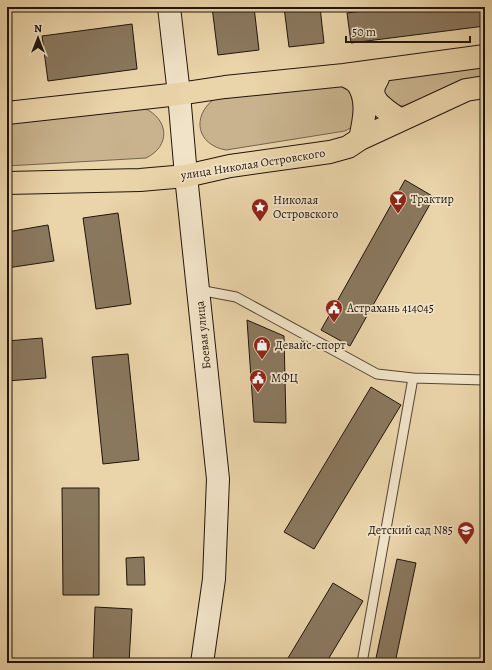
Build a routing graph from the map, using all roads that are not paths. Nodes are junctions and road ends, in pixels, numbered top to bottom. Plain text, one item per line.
1 (169, 7) edge
2 (485, 56) edge
3 (382, 70) junction
4 (344, 75) junction
5 (485, 87) edge
6 (180, 94) junction
7 (7, 113) edge
8 (400, 120) junction
9 (360, 139) junction
10 (186, 176) junction
11 (7, 183) edge
12 (199, 290) junction
13 (413, 378) junction
14 (485, 380) edge
15 (202, 663) edge
16 (362, 663) edge

1 - 6 main road, Боевая улица
2 - 3 main road
3 - 4 main road
3 - 8 main road
4 - 6 main road
4 - 9 main road
5 - 8 main road, улица Николая Островского
6 - 7 main road
6 - 10 main road, Боевая улица
8 - 9 main road, улица Николая Островского
9 - 10 main road, улица Николая Островского
10 - 11 main road, улица Николая Островского
10 - 12 main road, Боевая улица
12 - 13 lane
12 - 15 main road, Боевая улица
13 - 14 lane
13 - 16 lane

